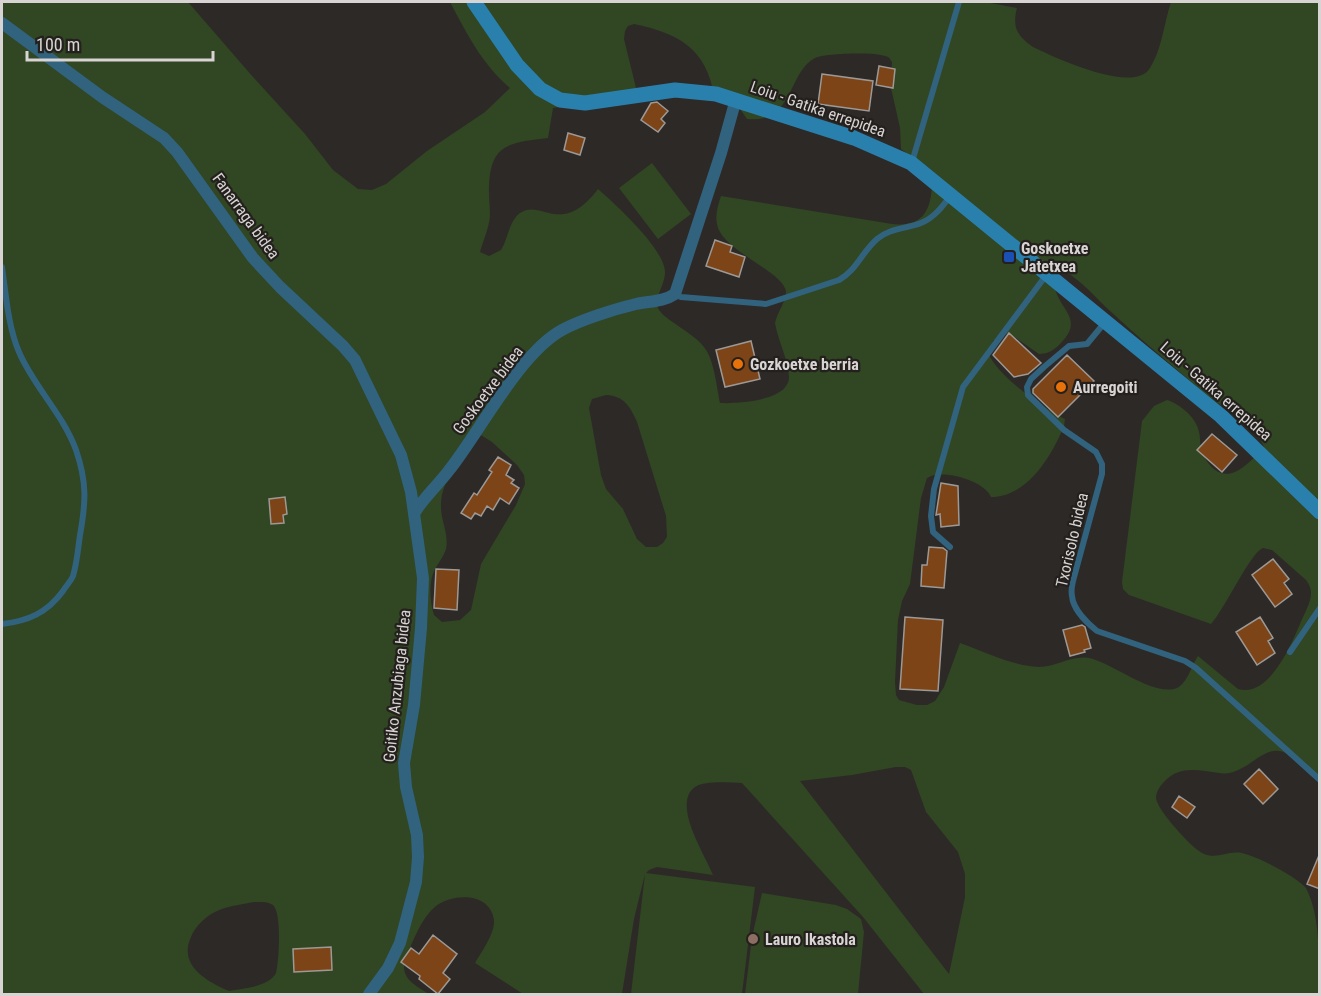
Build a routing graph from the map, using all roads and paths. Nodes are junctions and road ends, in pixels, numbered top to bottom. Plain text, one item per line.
1 (474, 2) edge
2 (959, 2) edge
3 (2, 23) edge
4 (736, 99) junction
5 (911, 163) junction
6 (952, 194) junction
7 (2, 267) edge
8 (1048, 273) junction
9 (675, 294) junction
10 (1106, 321) junction
11 (415, 512) junction
12 (1320, 512) edge
13 (950, 548) dead end
14 (1320, 608) edge
15 (2, 624) edge
16 (1290, 652) dead end
17 (1320, 780) edge
18 (369, 994) edge

1 - 4 street, Loiu - Gatika errepidea
2 - 5 lane
3 - 11 street, Fanarraga bidea
4 - 5 street, Loiu - Gatika errepidea
4 - 9 street
5 - 6 street, Loiu - Gatika errepidea
6 - 8 street, Loiu - Gatika errepidea
6 - 9 lane, Goskoetxe bidea
7 - 15 lane
8 - 10 street, Loiu - Gatika errepidea
8 - 13 lane
9 - 11 street, Goskoetxe bidea
10 - 12 street, Loiu - Gatika errepidea
10 - 17 lane, Txorisolo bidea
11 - 18 street, Goitiko Anzubiaga bidea
14 - 16 lane

